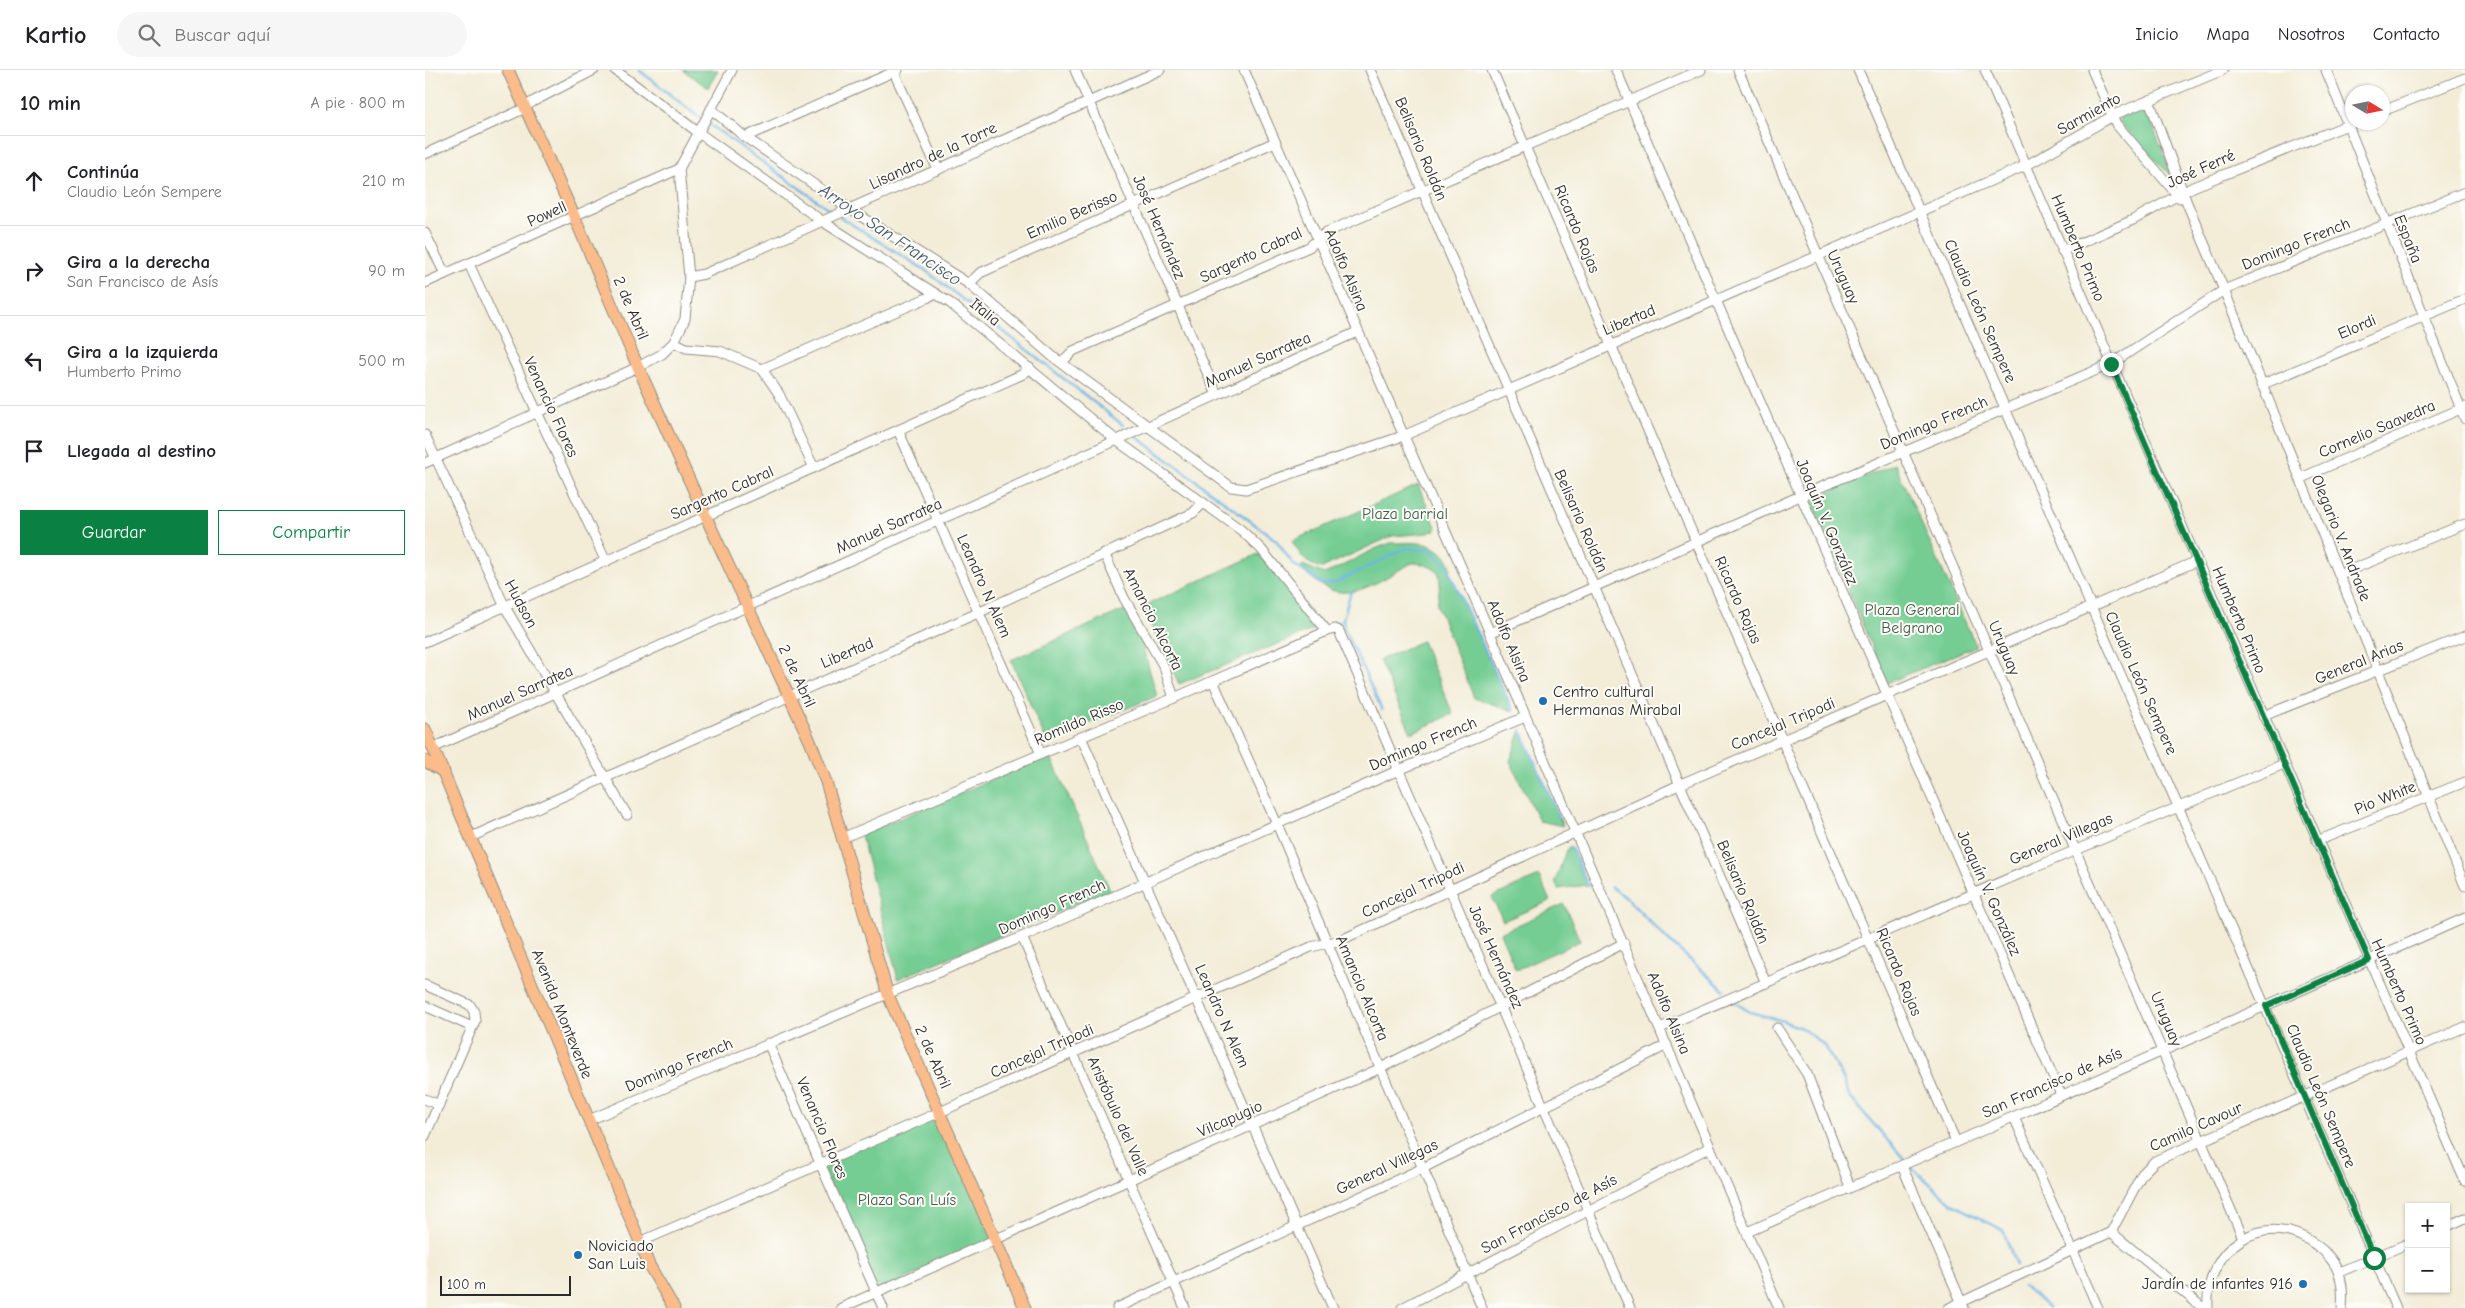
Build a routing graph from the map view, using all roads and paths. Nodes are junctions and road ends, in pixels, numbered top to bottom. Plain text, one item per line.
1 (508, 70) edge
2 (594, 70) edge
3 (615, 70) edge
4 (732, 70) edge
5 (1075, 70) edge
6 (1160, 70) edge
7 (1244, 70) edge
8 (1370, 70) edge
9 (1492, 70) edge
10 (1616, 70) edge
11 (1701, 70) edge
12 (1738, 70) edge
13 (1859, 70) edge
14 (1985, 70) edge
15 (2092, 70) edge
16 (2223, 70) edge
17 (2326, 70) edge
18 (895, 71) edge
19 (2205, 73) edge
20 (2465, 78) edge
21 (2149, 100) junction
22 (1629, 101) junction
23 (1088, 102) junction
24 (526, 107) junction
25 (2390, 108) edge
26 (2345, 111) edge
27 (709, 112) junction
28 (2112, 117) junction
29 (2345, 126) edge
30 (2353, 130) edge
31 (700, 131) junction
32 (745, 138) junction
33 (1275, 142) junction
34 (1525, 146) junction
35 (425, 154) edge
36 (2027, 165) junction
37 (679, 169) junction
38 (938, 170) junction
39 (1423, 191) junction
40 (2465, 192) edge
41 (2180, 193) junction
42 (1133, 203) junction
43 (847, 211) junction
44 (1919, 211) junction
45 (575, 218) junction
46 (826, 220) junction
47 (2386, 224) junction
48 (425, 233) edge
49 (1317, 240) junction
50 (2063, 251) junction
51 (1817, 255) junction
52 (469, 264) junction
53 (445, 274) junction
54 (689, 278) junction
55 (425, 283) edge
56 (969, 284) junction
57 (2224, 290) junction
58 (935, 293) junction
59 (2465, 299) edge
60 (1716, 300) junction
61 (1176, 305) junction
62 (2423, 316) junction
63 (1357, 332) junction
64 (674, 342) junction
65 (1611, 344) junction
66 (1062, 362) junction
67 (2111, 364) junction
68 (639, 367) junction
69 (1030, 368) junction
70 (762, 369) junction
71 (2261, 384) junction
72 (1507, 390) junction
73 (1217, 395) junction
74 (2006, 408) junction
75 (2463, 408) edge
76 (537, 413) junction
77 (2465, 419) edge
78 (1148, 425) junction
79 (898, 430) junction
80 (425, 435) edge
81 (1403, 436) junction
82 (1119, 438) junction
83 (1903, 452) junction
84 (435, 458) junction
85 (425, 463) edge
86 (814, 468) junction
87 (2301, 478) junction
88 (1238, 490) joint
89 (1799, 496) junction
90 (1203, 503) junction
91 (706, 517) junction
92 (938, 520) junction
93 (2465, 524) edge
94 (1696, 543) junction
95 (1104, 553) junction
96 (2197, 561) junction
97 (606, 562) junction
98 (2340, 574) junction
99 (1594, 587) junction
100 (748, 607) junction
101 (2091, 607) junction
102 (505, 608) junction
103 (980, 612) junction
104 (1327, 631) junction
105 (1490, 633) junction
106 (2465, 636) edge
107 (425, 642) edge
108 (1988, 651) junction
109 (2378, 671) junction
110 (1213, 681) junction
111 (555, 694) junction
112 (787, 695) junction
113 (1886, 696) junction
114 (1174, 698) junction
115 (2263, 716) junction
116 (1525, 717) junction
117 (425, 729) edge
118 (1081, 737) junction
119 (1783, 740) junction
120 (433, 748) junction
121 (1041, 754) junction
122 (425, 761) edge
123 (2284, 764) junction
124 (1399, 770) junction
125 (444, 772) junction
126 (606, 778) junction
127 (2465, 782) edge
128 (1681, 784) junction
129 (2428, 796) junction
130 (2179, 806) junction
131 (627, 815) dead end
132 (1277, 824) junction
133 (1574, 832) junction
134 (471, 837) junction
135 (842, 838) junction
136 (2317, 841) junction
137 (2076, 848) junction
138 (1146, 882) junction
139 (2465, 886) edge
140 (1450, 890) junction
141 (1973, 893) junction
142 (2465, 918) edge
143 (1022, 937) junction
144 (1868, 940) junction
145 (1327, 943) junction
146 (1624, 943) junction
147 (2369, 960) junction
148 (1766, 983) junction
149 (425, 985) edge
150 (888, 995) junction
151 (1197, 999) junction
152 (425, 1006) edge
153 (1501, 1006) junction
154 (2266, 1006) junction
155 (473, 1024) junction
156 (2465, 1027) edge
157 (1660, 1028) junction
158 (1777, 1028) dead end
159 (768, 1043) junction
160 (1667, 1045) junction
161 (2163, 1051) junction
162 (2408, 1051) junction
163 (1074, 1053) junction
164 (1381, 1068) junction
165 (2061, 1095) junction
166 (2304, 1096) junction
167 (425, 1099) edge
168 (439, 1105) junction
169 (1544, 1106) junction
170 (941, 1112) junction
171 (2014, 1116) junction
172 (589, 1120) junction
173 (1254, 1125) junction
174 (425, 1136) edge
175 (2200, 1141) junction
176 (1956, 1142) junction
177 (1710, 1147) junction
178 (821, 1164) junction
179 (1906, 1164) junction
180 (1423, 1168) junction
181 (1130, 1179) junction
182 (2465, 1181) edge
183 (1850, 1187) junction
184 (1588, 1210) junction
185 (2465, 1218) edge
186 (2450, 1224) edge
187 (1297, 1226) junction
188 (1747, 1232) junction
189 (2111, 1232) junction
190 (2243, 1238) junction
191 (995, 1240) junction
192 (639, 1242) junction
193 (2405, 1245) edge
194 (2071, 1252) junction
195 (2374, 1258) junction
196 (2339, 1272) junction
197 (1468, 1274) junction
198 (1173, 1283) junction
199 (876, 1292) junction
200 (1963, 1305) edge
201 (674, 1308) edge
202 (841, 1308) edge
203 (883, 1308) edge
204 (1025, 1308) edge
205 (1117, 1308) edge
206 (1185, 1308) edge
207 (1333, 1308) edge
208 (1403, 1308) edge
209 (1482, 1308) edge
210 (1630, 1308) edge
211 (1779, 1308) edge
212 (1949, 1308) edge
213 (2098, 1308) edge
214 (2203, 1308) edge
215 (2208, 1308) edge
216 (2342, 1308) edge
217 (2396, 1308) edge

1 - 24 main road, 2 de Abril
2 - 24 street
3 - 31 street, Italia
4 - 27 street
5 - 23 street, José Hernández
6 - 23 street, Lisandro de la Torre
7 - 33 street, Adolfo Alsina
8 - 39 street, Belisario Roldán
9 - 34 street, Ricardo Rojas
10 - 22 street, Joaquín V. González
11 - 22 street, Sargento Cabral
12 - 51 street, Uruguay
13 - 44 street, Claudio León Sempere
14 - 36 street, Humberto Primo
15 - 28 street, Olegario V. Andrade
16 - 19 street, Sarmiento
17 - 26 street, España
18 - 32 street
18 - 38 street
19 - 21 street, Sarmiento
20 - 25 street
21 - 28 street, Sarmiento
21 - 41 street, Olegario V. Andrade
22 - 34 street, Sargento Cabral
22 - 60 street, Joaquín V. González
23 - 38 street, Lisandro de la Torre
23 - 42 street, José Hernández
24 - 35 street
24 - 45 main road, 2 de Abril
27 - 31 street
27 - 32 street, Italia
28 - 36 street, Sarmiento
28 - 41 street, Olegario V. Andrade
29 - 41 street, José Ferré
30 - 47 street, España
31 - 37 street
31 - 46 street, Italia
32 - 43 street, Italia
33 - 42 street, Emilio Berisso
33 - 49 street, Adolfo Alsina
34 - 39 street, Sargento Cabral
34 - 65 street, Ricardo Rojas
36 - 44 street, Libertad
36 - 50 street, Humberto Primo
37 - 45 street, Powell
37 - 54 street
38 - 43 street, Lisandro de la Torre
39 - 49 street, Sargento Cabral
39 - 72 street, Belisario Roldán
40 - 47 street, Domingo French
41 - 50 street, José Ferré
41 - 57 street, Olegario V. Andrade
42 - 56 street, Emilio Berisso
42 - 61 street, José Hernández
43 - 46 street, Lisandro de la Torre
43 - 56 street, Italia
44 - 51 street, Libertad
44 - 74 street, Claudio León Sempere
45 - 52 street, Powell
45 - 68 main road, 2 de Abril
46 - 54 street, Lisandro de la Torre
46 - 58 street, Italia
47 - 57 street, Domingo French
47 - 62 street, España
48 - 53 street
49 - 61 street, Sargento Cabral
49 - 63 street, Adolfo Alsina
50 - 67 street, Humberto Primo
51 - 60 street, Libertad
51 - 83 street, Uruguay
52 - 53 street, Powell
52 - 76 street, Venancio Flores
53 - 55 street, Powell
54 - 64 street
56 - 66 street, Italia
57 - 67 street, Domingo French
57 - 71 street, Olegario V. Andrade
58 - 69 street, Italia
58 - 70 street
59 - 62 street, Elordi
60 - 65 street, Libertad
60 - 89 street, Joaquín V. González
61 - 66 street, Sargento Cabral
61 - 73 street, José Hernández
62 - 71 street, Elordi
62 - 75 street, España
63 - 73 street, Manuel Sarratea
63 - 81 street, Adolfo Alsina
64 - 68 street
64 - 70 street
65 - 72 street, Libertad
65 - 94 street, Ricardo Rojas
66 - 78 street, Italia
67 - 74 street, Domingo French
67 - 96 street, Humberto Primo
68 - 76 street
68 - 91 main road, 2 de Abril
69 - 79 street, Sargento Cabral
69 - 82 street, Italia
70 - 86 street
71 - 87 street, Olegario V. Andrade
72 - 81 street, Libertad
72 - 99 street, Belisario Roldán
73 - 78 street, Manuel Sarratea
74 - 83 street, Domingo French
74 - 101 street, Claudio León Sempere
75 - 77 street, España
75 - 87 street, Cornelio Saavedra
76 - 84 street
76 - 97 street, Venancio Flores
78 - 82 street, Manuel Sarratea
78 - 88 street, Italia
79 - 86 street, Sargento Cabral
79 - 92 street, Leandro N Alem
80 - 84 street, Hudson
81 - 88 street, Libertad
81 - 105 street, Adolfo Alsina
82 - 90 street, Italia
82 - 92 street, Manuel Sarratea
83 - 89 street, Domingo French
83 - 108 street, Uruguay
84 - 85 street
84 - 102 street, Hudson
86 - 91 street, Sargento Cabral
87 - 98 street, Olegario V. Andrade
89 - 94 street, Domingo French
89 - 113 street, Joaquín V. González
90 - 95 street, Libertad
90 - 104 street, Italia
91 - 97 street, Sargento Cabral
91 - 100 main road, 2 de Abril
92 - 100 street, Manuel Sarratea
92 - 103 street, Leandro N Alem
93 - 98 street
94 - 99 street, Domingo French
94 - 119 street, Ricardo Rojas
95 - 103 street, Libertad
95 - 114 street, Amancio Alcorta
96 - 101 street, Concejal Tripodi
96 - 115 street, Humberto Primo
97 - 102 street, Sargento Cabral
98 - 109 street, Olegario V. Andrade
99 - 105 street, Domingo French
99 - 128 street, Belisario Roldán
100 - 111 street, Manuel Sarratea
100 - 112 main road, 2 de Abril
101 - 108 street, Concejal Tripodi
101 - 130 street, Claudio León Sempere
102 - 107 street, Sargento Cabral
102 - 111 street, Hudson
103 - 112 street, Libertad
103 - 121 street, Leandro N Alem
104 - 110 street, Romildo Risso
104 - 124 street, José Hernández
105 - 116 street, Adolfo Alsina
106 - 109 street, General Arias
108 - 113 street, Concejal Tripodi
108 - 137 street, Uruguay
109 - 115 street, General Arias
109 - 129 street, Olegario V. Andrade
110 - 114 street, Romildo Risso
110 - 132 street, Amancio Alcorta
111 - 120 street, Manuel Sarratea
111 - 126 street, Hudson
112 - 126 street, Libertad
112 - 135 main road, 2 de Abril
113 - 119 street, Concejal Tripodi
113 - 141 street, Joaquín V. González
114 - 118 street, Romildo Risso
115 - 123 street, Humberto Primo
116 - 124 street, Domingo French
116 - 133 street, Adolfo Alsina
117 - 120 main road, Avenida Monteverde
118 - 121 street, Romildo Risso
118 - 138 street, Leandro N Alem
119 - 128 street, Concejal Tripodi
119 - 144 street, Ricardo Rojas
120 - 125 main road, Avenida Monteverde
121 - 135 street, Romildo Risso
122 - 125 main road
123 - 130 street, General Villegas
123 - 136 street, Humberto Primo
124 - 132 street, Domingo French
124 - 140 street, José Hernández
125 - 134 main road, Avenida Monteverde
126 - 131 street, Hudson
126 - 134 street, Libertad
127 - 129 street, Pio White
128 - 133 street, Concejal Tripodi
128 - 148 street, Belisario Roldán
129 - 136 street, Pio White
129 - 139 street, Olegario V. Andrade
130 - 137 street, General Villegas
130 - 154 street, Claudio León Sempere
132 - 138 street, Domingo French
132 - 145 street, Amancio Alcorta
133 - 140 street, Concejal Tripodi
133 - 146 street, Adolfo Alsina
134 - 172 main road, Avenida Monteverde
135 - 150 main road, 2 de Abril
136 - 147 street, Humberto Primo
137 - 141 street, General Villegas
137 - 161 street, Uruguay
138 - 143 street, Domingo French
138 - 151 street, Leandro N Alem
140 - 145 street, Concejal Tripodi
140 - 153 street, José Hernández
141 - 144 street, General Villegas
141 - 165 street, Joaquín V. González
142 - 147 street, San Francisco de Asís
143 - 150 street, Domingo French
143 - 163 street, Aristóbulo del Valle
144 - 148 street, General Villegas
144 - 176 street, Ricardo Rojas
145 - 151 street, Concejal Tripodi
145 - 164 street, Amancio Alcorta
146 - 153 street, Vilcapugio
146 - 157 street, Adolfo Alsina
147 - 154 street, San Francisco de Asís
147 - 162 street, Humberto Primo
148 - 157 street, General Villegas
149 - 155 street
150 - 159 street, Domingo French
150 - 170 main road, 2 de Abril
151 - 163 street, Concejal Tripodi
151 - 173 street, Leandro N Alem
152 - 155 street
153 - 164 street, Vilcapugio
153 - 169 street, José Hernández
154 - 161 street, San Francisco de Asís
154 - 166 street, Claudio León Sempere
155 - 168 street
156 - 162 street, Camilo Cavour
157 - 160 street, Adolfo Alsina
158 - 183 street
159 - 172 street, Domingo French
159 - 178 street, Venancio Flores
160 - 169 street, General Villegas
160 - 177 street, Adolfo Alsina
161 - 165 street, San Francisco de Asís
161 - 175 street, Uruguay
162 - 166 street, Camilo Cavour
162 - 182 street, Humberto Primo
163 - 170 street, Concejal Tripodi
163 - 181 street, Aristóbulo del Valle
164 - 173 street, Vilcapugio
164 - 180 street, Amancio Alcorta
165 - 171 street, San Francisco de Asís
166 - 175 street, Camilo Cavour
166 - 195 street, Claudio León Sempere
167 - 168 street
168 - 174 street
169 - 180 street, General Villegas
169 - 184 street, José Hernández
170 - 178 street, Concejal Tripodi
170 - 191 main road, 2 de Abril
171 - 176 street, San Francisco de Asís
171 - 194 street
172 - 192 main road, Avenida Monteverde
173 - 181 street, Vilcapugio
173 - 187 street, Leandro N Alem
175 - 189 street, Camilo Cavour
175 - 190 street, Uruguay
176 - 179 street, San Francisco de Asís
177 - 184 street, San Francisco de Asís
177 - 188 street, Adolfo Alsina
178 - 192 street, Concejal Tripodi
178 - 199 street, Venancio Flores
179 - 183 street, San Francisco de Asís
179 - 200 street
180 - 187 street, General Villegas
180 - 197 street, Amancio Alcorta
181 - 191 street, Vilcapugio
181 - 198 street, Aristóbulo del Valle
183 - 188 street, San Francisco de Asís
184 - 197 street, San Francisco de Asís
184 - 210 street, José Hernández
185 - 186 street
187 - 198 street, General Villegas
187 - 207 street, Leandro N Alem
188 - 211 street, Adolfo Alsina
189 - 194 street
189 - 214 street
190 - 196 street
190 - 215 street
191 - 199 street, Vilcapugio
191 - 204 main road, 2 de Abril
192 - 201 main road, Avenida Monteverde
193 - 195 street
194 - 200 street
194 - 213 street
195 - 196 street
195 - 217 street, Claudio León Sempere
196 - 216 street
197 - 208 street, San Francisco de Asís
197 - 209 street, Amancio Alcorta
198 - 205 street, General Villegas
198 - 206 street, Aristóbulo del Valle
199 - 202 street, Vilcapugio
199 - 203 street, Venancio Flores
200 - 212 street

